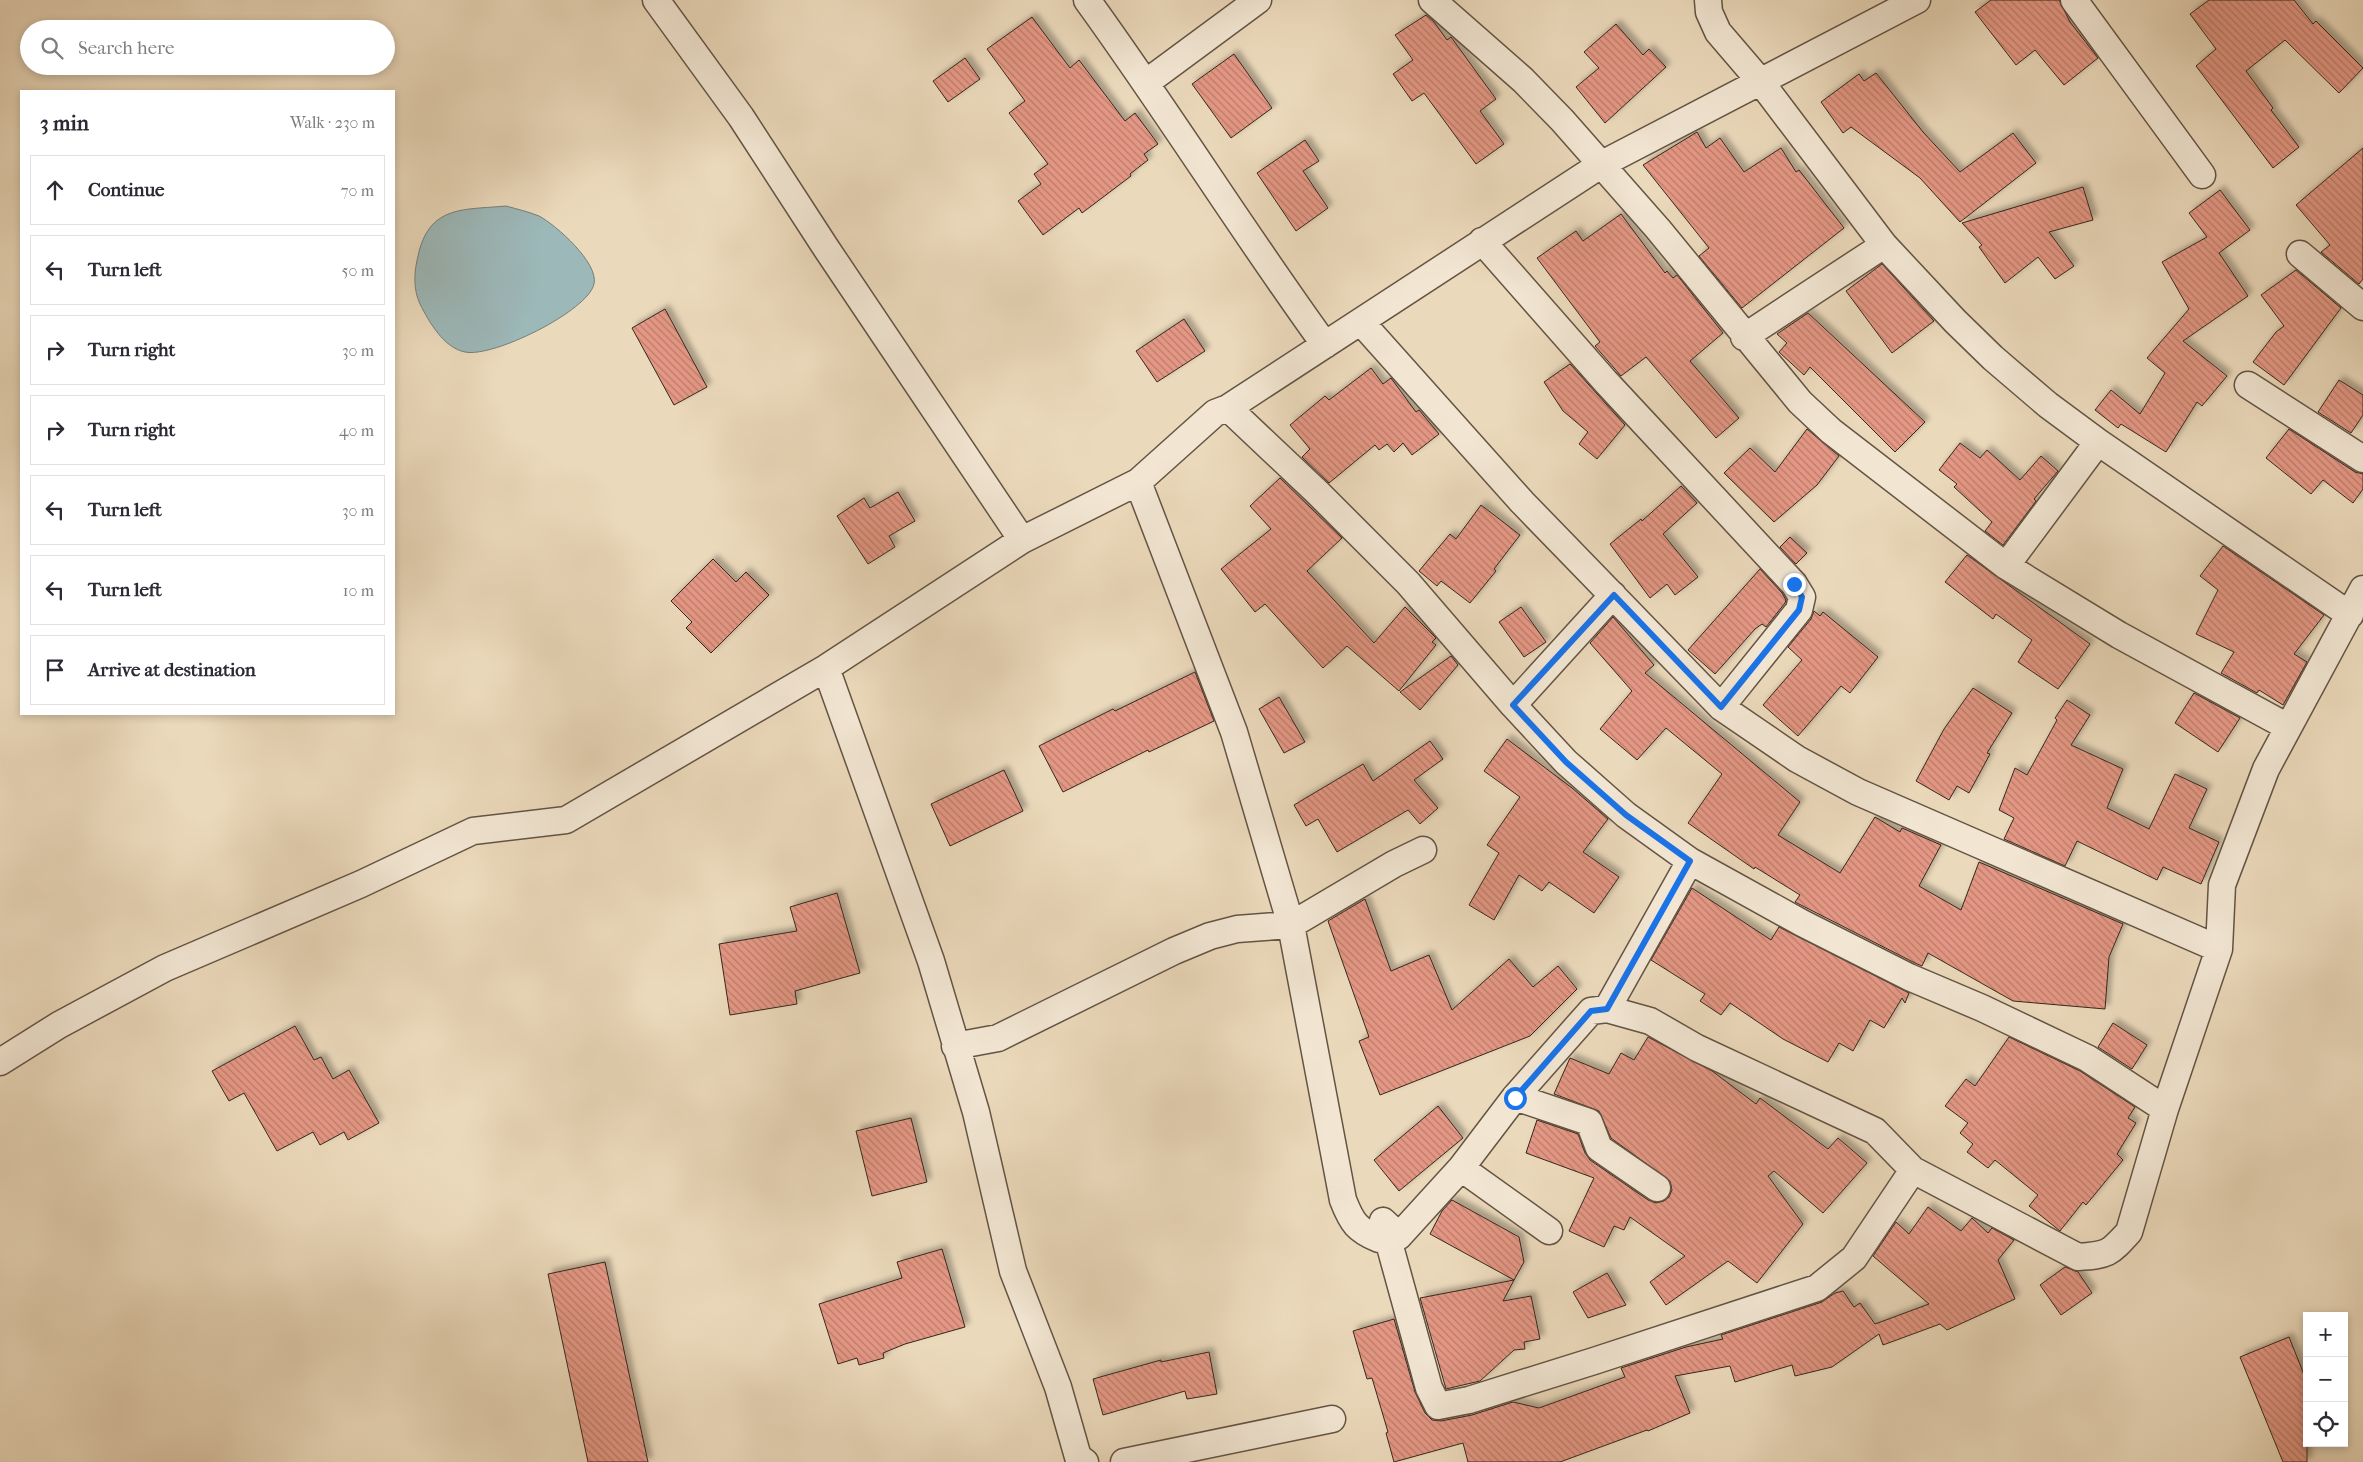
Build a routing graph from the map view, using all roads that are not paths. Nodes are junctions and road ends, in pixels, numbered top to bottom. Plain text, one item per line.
1 (656, 0) edge
2 (1087, 0) edge
3 (1258, 0) edge
4 (1432, 0) edge
5 (1708, 0) edge
6 (1917, 0) edge
7 (2074, 0) edge
8 (1760, 81) junction
9 (1146, 82) junction
10 (1602, 164) junction
11 (2202, 175) dead end
12 (1482, 241) junction
13 (1884, 245) junction
14 (2300, 254) dead end
15 (2363, 307) edge
16 (1361, 322) junction
17 (1744, 337) junction
18 (1325, 345) junction
19 (2248, 385) dead end
20 (1228, 408) junction
21 (2098, 442) junction
22 (2363, 459) edge
23 (1138, 482) junction
24 (1022, 540) junction
25 (2006, 566) junction
26 (2363, 589) edge
27 (1614, 595) junction
28 (2350, 615) junction
29 (826, 668) junction
30 (1513, 705) junction
31 (1721, 707) junction
32 (2288, 727) junction
33 (1423, 850) dead end
34 (1690, 861) junction
35 (1291, 925) junction
36 (2219, 949) junction
37 (1607, 1009) junction
38 (956, 1046) junction
39 (0, 1062) edge
40 (1515, 1098) junction
41 (2165, 1109) junction
42 (1461, 1168) junction
43 (1913, 1170) junction
44 (1657, 1188) dead end
45 (1383, 1221) junction
46 (1549, 1231) dead end
47 (1332, 1419) dead end
48 (1085, 1462) edge
49 (1124, 1462) edge

1 - 24 street
2 - 9 street
3 - 9 street
4 - 10 street
5 - 8 street
6 - 8 street
7 - 11 street
8 - 10 street
8 - 13 street
9 - 18 street
10 - 12 street
10 - 17 street
12 - 16 street
12 - 31 street
13 - 17 street
13 - 21 street
14 - 15 street
16 - 18 street
16 - 27 street
17 - 25 street
18 - 20 street
19 - 22 street
20 - 23 street
20 - 30 street
21 - 25 street
21 - 28 street
23 - 24 street
23 - 35 street
24 - 29 street
25 - 32 street
26 - 28 street
27 - 30 street
27 - 31 street
28 - 32 street
29 - 38 street
29 - 39 street
30 - 34 street
31 - 36 street
32 - 36 street
33 - 35 street
34 - 37 street
34 - 41 street
35 - 38 street
35 - 45 street
36 - 41 street
37 - 40 street
37 - 43 street
38 - 48 street
40 - 42 street
40 - 44 street
41 - 43 street
42 - 45 street
42 - 46 street
43 - 45 street
47 - 49 street

